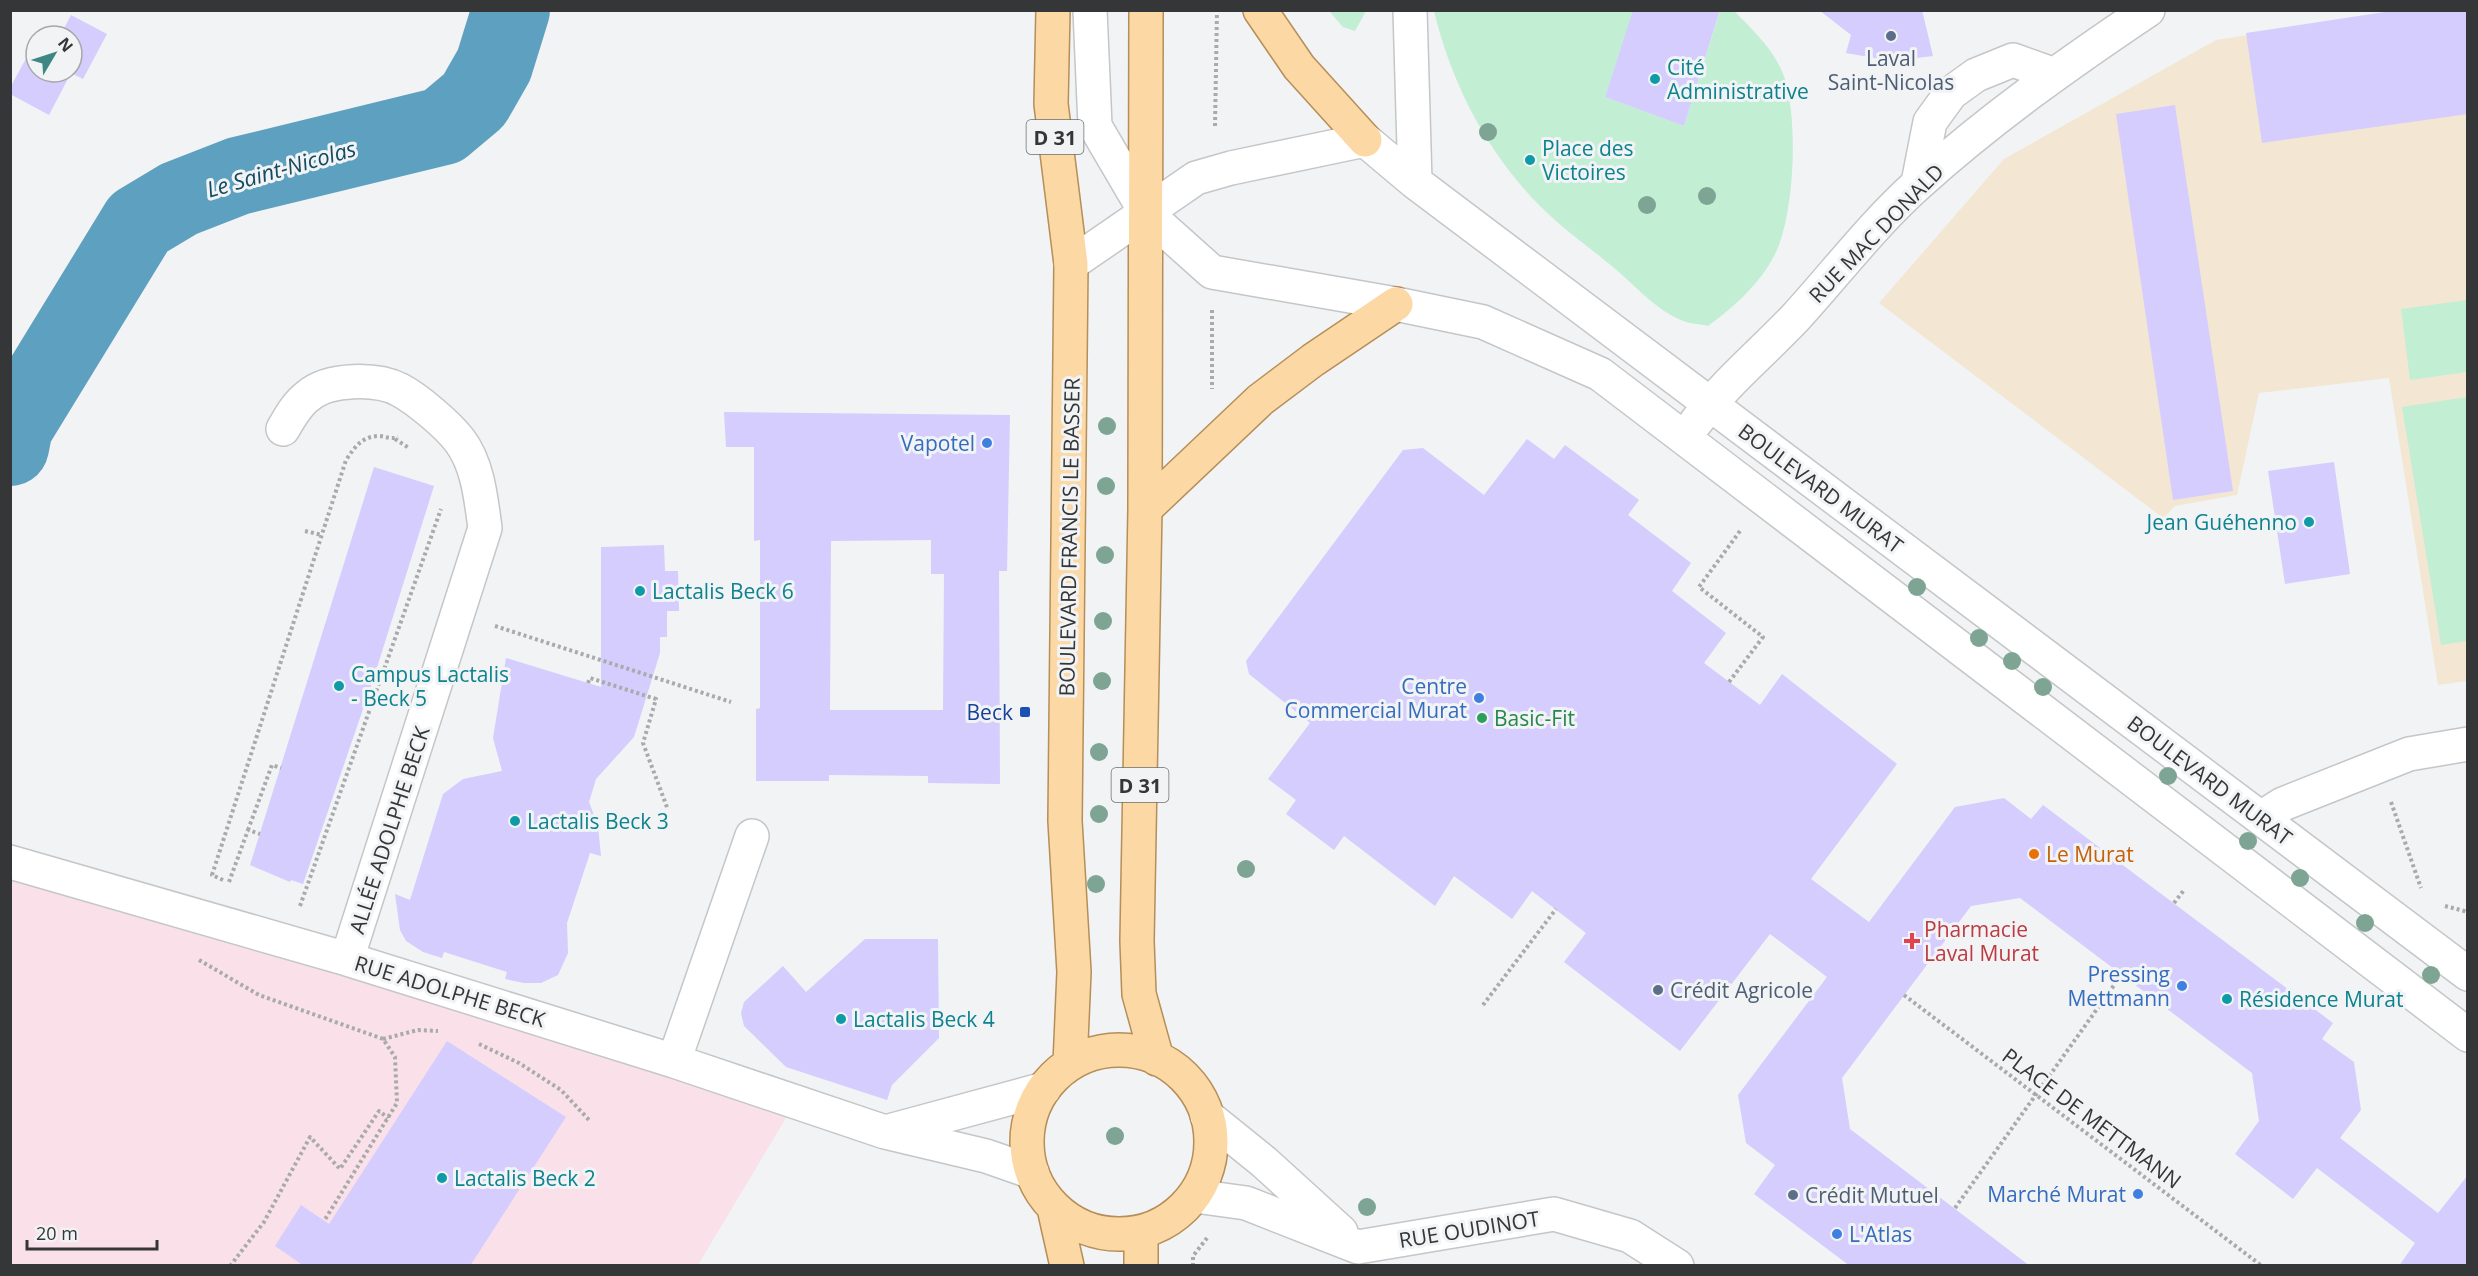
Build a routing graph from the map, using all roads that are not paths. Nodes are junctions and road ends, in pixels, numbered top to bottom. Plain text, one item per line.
1 (1053, 10) edge
2 (1090, 10) edge
3 (1146, 10) edge
4 (1260, 10) edge
5 (1410, 10) edge
6 (2148, 10) edge
7 (2052, 74) junction
8 (1365, 140) junction
9 (1415, 182) junction
10 (1918, 183) junction
11 (1146, 213) junction
12 (1071, 264) junction
13 (1396, 304) junction
14 (1710, 404) junction
15 (283, 429) dead end
16 (1685, 438) junction
17 (1145, 509) junction
18 (2468, 744) edge
19 (2261, 818) junction
20 (752, 836) dead end
21 (10, 862) edge
22 (347, 959) junction
23 (2468, 974) edge
24 (2468, 1035) edge
25 (1157, 1059) junction
26 (674, 1061) junction
27 (1070, 1065) junction
28 (1044, 1089) junction
29 (1208, 1116) junction
30 (885, 1132) junction
31 (1032, 1172) junction
32 (1195, 1196) junction
33 (1054, 1208) junction
34 (1141, 1232) junction
35 (1355, 1256) edge
36 (1067, 1266) edge
37 (1141, 1266) edge
38 (1677, 1266) edge

1 - 12 main road, BOULEVARD FRANCIS LE BASSER / D 31
2 - 11 street
3 - 11 main road, D 31
4 - 8 main road
5 - 9 street
6 - 7 street, RUE MAC DONALD
7 - 10 street, RUE MAC DONALD
7 - 10 street
8 - 9 street, BOULEVARD MURAT
8 - 11 street
9 - 14 street, BOULEVARD MURAT
10 - 14 street, RUE MAC DONALD
11 - 12 street
11 - 13 street, BOULEVARD MURAT
11 - 17 main road, D 31
12 - 27 main road, BOULEVARD FRANCIS LE BASSER / D 31
13 - 16 street, BOULEVARD MURAT
13 - 17 main road
14 - 16 street, RUE MAC DONALD
14 - 19 street, BOULEVARD MURAT
15 - 22 street, ALLÉE ADOLPHE BECK
16 - 24 street, BOULEVARD MURAT
17 - 25 main road, D 31
18 - 19 street
19 - 23 street, BOULEVARD MURAT
20 - 26 street
21 - 22 street, RUE ADOLPHE BECK
22 - 26 street, RUE ADOLPHE BECK
25 - 27 main road
25 - 29 main road
26 - 30 street, RUE ADOLPHE BECK
27 - 28 main road
28 - 30 street
28 - 31 main road
29 - 32 main road
29 - 35 street
30 - 31 street, RUE ADOLPHE BECK
31 - 33 main road
32 - 34 main road
32 - 35 street
33 - 34 main road
33 - 36 main road
34 - 37 main road
35 - 38 street, RUE OUDINOT

